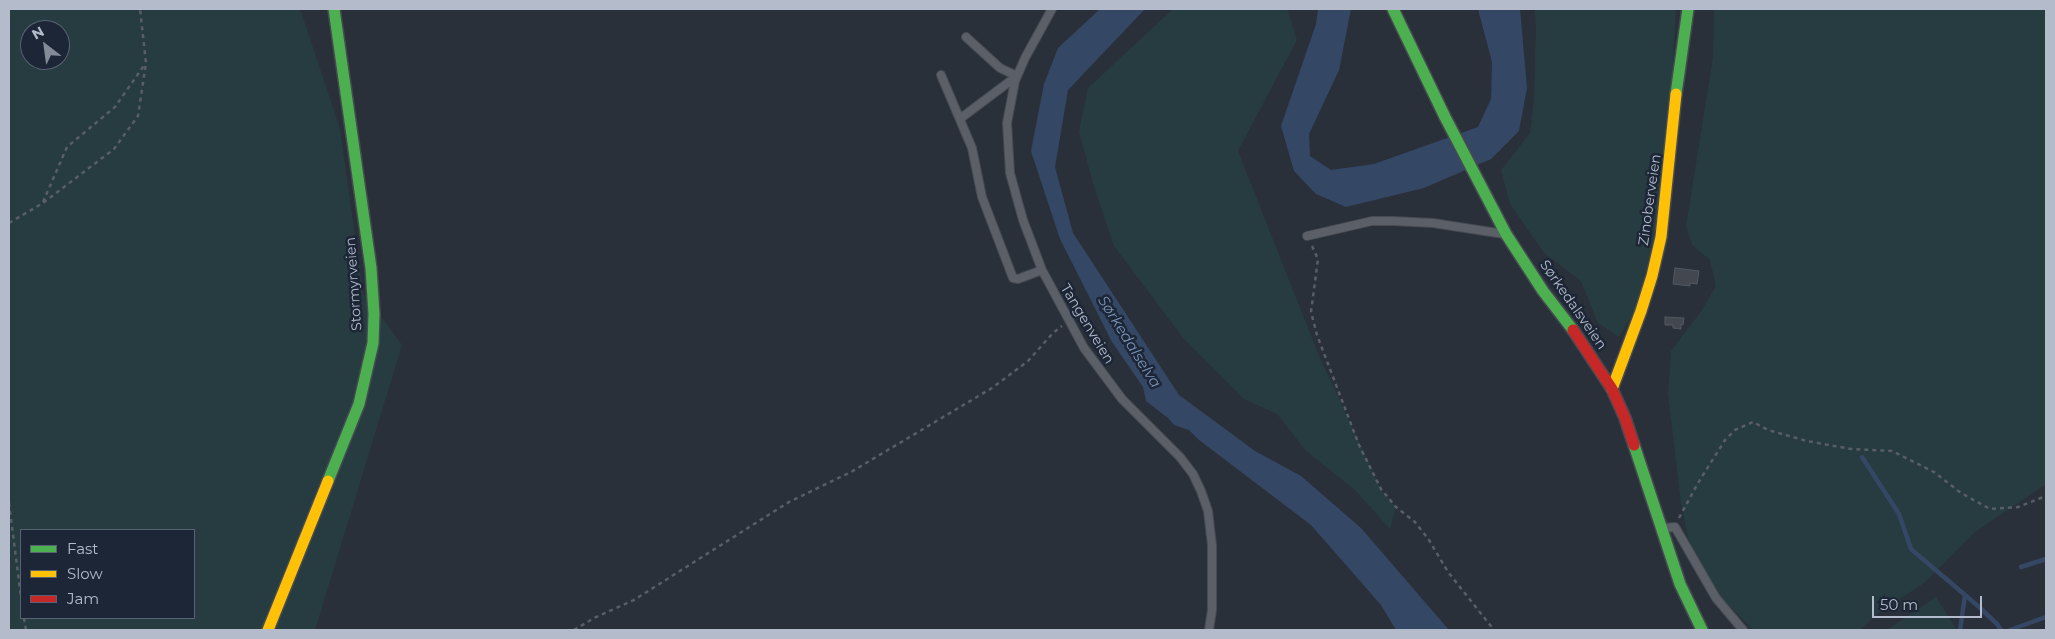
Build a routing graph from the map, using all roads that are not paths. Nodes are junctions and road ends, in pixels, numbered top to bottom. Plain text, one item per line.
1 (334, 9) edge
2 (1052, 9) edge
3 (1393, 9) edge
4 (1688, 9) edge
5 (966, 37) dead end
6 (941, 75) dead end
7 (1017, 76) junction
8 (961, 118) junction
9 (1506, 234) junction
10 (1307, 236) road end
11 (1042, 270) junction
12 (1612, 389) junction
13 (1661, 529) junction
14 (268, 630) edge
15 (1209, 630) edge
16 (1702, 630) edge
17 (1743, 630) edge

1 - 14 street, Stormyrveien
2 - 7 lane, Tangenveien
3 - 9 street, Sørkedalsveien
4 - 12 street, Zinoberveien
5 - 7 lane
6 - 8 lane
7 - 8 lane
7 - 11 lane, Tangenveien
8 - 11 lane
9 - 10 lane
9 - 12 street, Sørkedalsveien
11 - 15 lane, Tangenveien
12 - 13 street, Sørkedalsveien
13 - 16 street, Sørkedalsveien
13 - 17 lane

